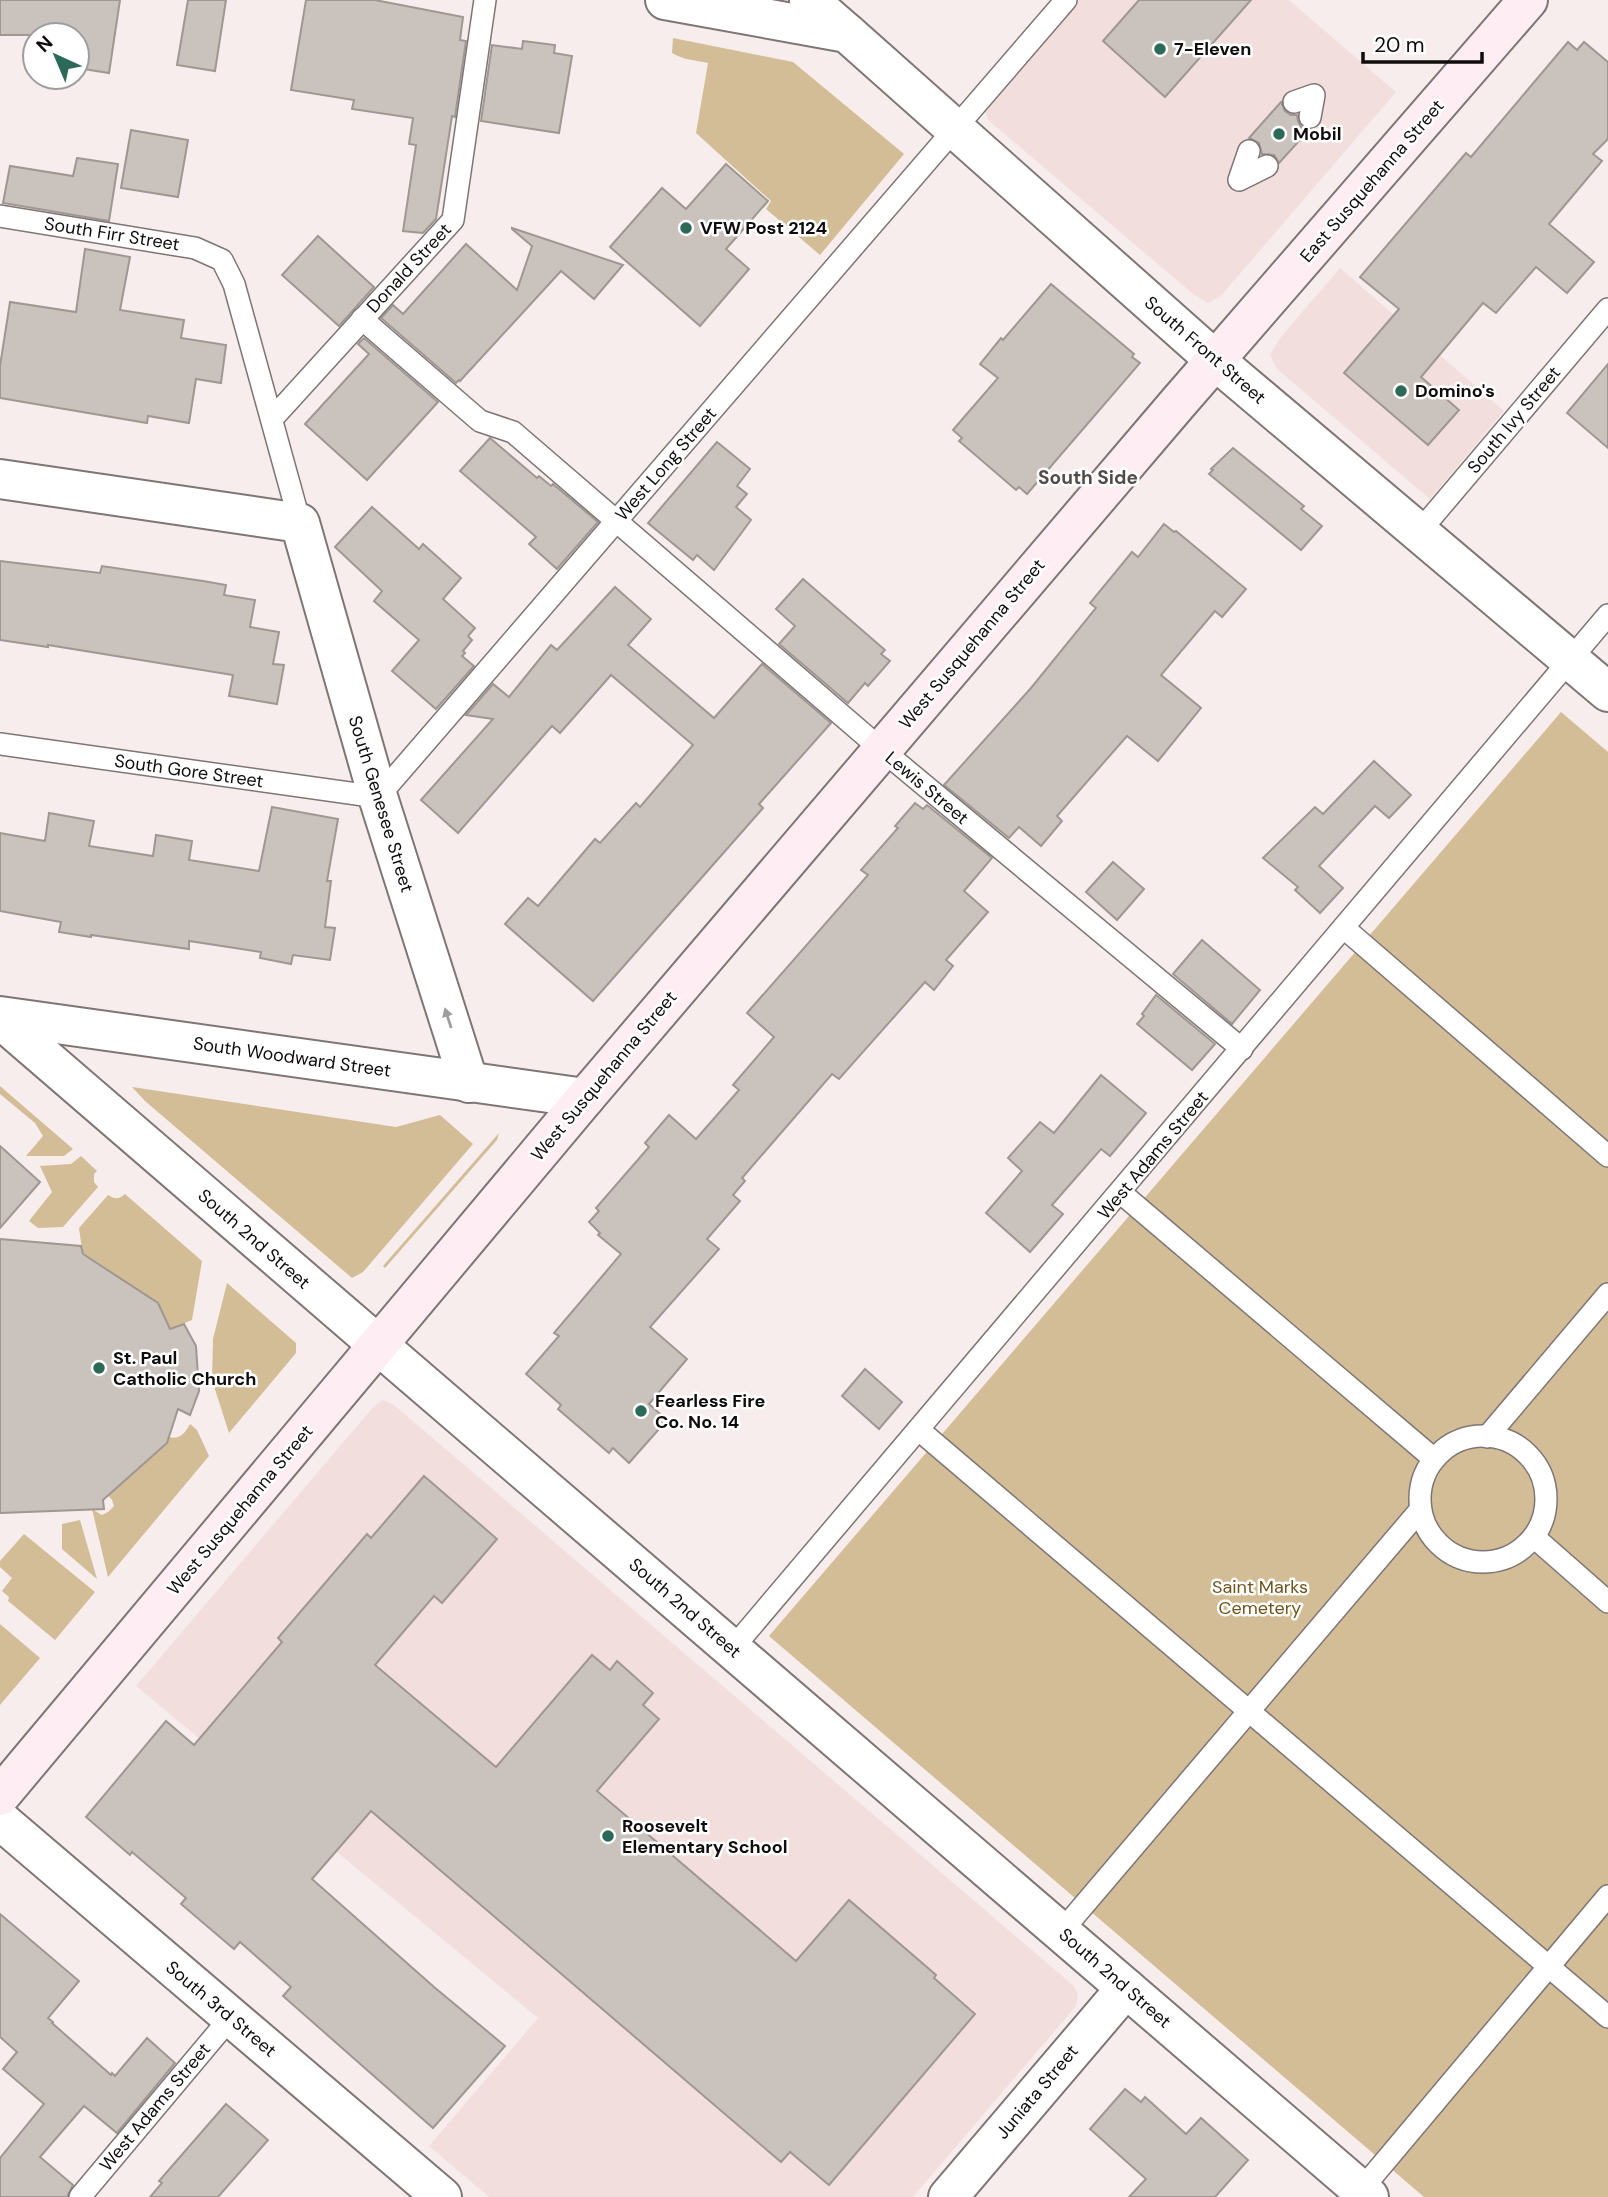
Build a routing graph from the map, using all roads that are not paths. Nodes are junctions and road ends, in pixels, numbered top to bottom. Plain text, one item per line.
1 (485, 0) edge
2 (665, 0) edge
3 (809, 0) edge
4 (1066, 0) edge
5 (1528, 0) edge
6 (847, 33) junction
7 (1294, 102) dead end
8 (1310, 117) dead end
9 (954, 130) junction
10 (1250, 151) dead end
11 (1267, 166) dead end
12 (0, 216) edge
13 (222, 260) joint
14 (1608, 309) edge
15 (362, 319) junction
16 (1216, 361) junction
17 (272, 419) junction
18 (0, 479) edge
19 (617, 521) junction
20 (300, 523) junction
21 (1419, 532) junction
22 (1608, 615) edge
23 (1571, 659) junction
24 (1608, 692) edge
25 (0, 744) edge
26 (882, 750) junction
27 (378, 797) junction
28 (1344, 928) junction
29 (0, 1017) edge
30 (1242, 1049) junction
31 (469, 1083) junction
32 (585, 1098) junction
33 (1608, 1156) edge
34 (1121, 1193) junction
35 (1608, 1294) edge
36 (377, 1344) junction
37 (919, 1430) junction
38 (1487, 1437) junction
39 (1434, 1459) junction
40 (1420, 1510) junction
41 (1534, 1537) junction
42 (1608, 1602) edge
43 (732, 1649) junction
44 (1250, 1712) junction
45 (0, 1796) edge
46 (0, 1820) edge
47 (1608, 1896) edge
48 (1061, 1932) junction
49 (1549, 1966) junction
50 (1126, 1987) junction
51 (231, 2017) junction
52 (1608, 2017) edge
53 (1365, 2193) edge
54 (80, 2197) edge
55 (442, 2197) edge
56 (948, 2197) edge

1 - 15 lane, Donald Street
2 - 6 street
3 - 6 street, South Front Street
4 - 9 lane, West Long Street
5 - 16 main road, East Susquehanna Street
6 - 9 street, South Front Street
7 - 8 lane
9 - 16 street, South Front Street
9 - 19 lane, West Long Street
10 - 11 lane
12 - 13 lane, South Firr Street
13 - 17 lane, South Genesee Street
14 - 21 lane, South Ivy Street
15 - 17 lane, Donald Street
15 - 19 lane, Lewis Street
16 - 21 street, South Front Street
16 - 26 main road, West Susquehanna Street
17 - 20 lane, South Genesee Street
18 - 20 street
19 - 26 lane, Lewis Street
19 - 27 lane, West Long Street
20 - 27 street, South Genesee Street
21 - 23 street, South Front Street
22 - 23 lane, West Adams Street
23 - 24 street, South Front Street
23 - 28 lane, West Adams Street
25 - 27 lane, South Gore Street
26 - 30 lane, Lewis Street
26 - 32 main road, West Susquehanna Street
31 -> 27 street, South Genesee Street
28 - 30 lane, West Adams Street
28 - 33 lane
29 - 31 street, South Woodward Street
29 - 36 street, South 2nd Street
30 - 34 lane, West Adams Street
31 - 32 street, South Woodward Street
32 - 36 main road, West Susquehanna Street
34 - 37 lane, West Adams Street
34 - 39 lane
35 - 38 lane
36 - 43 street, South 2nd Street
36 - 45 main road, West Susquehanna Street
37 - 43 lane, West Adams Street
37 - 44 lane
38 - 39 lane
38 - 41 lane
39 - 40 lane
40 - 41 lane
40 - 44 lane
41 - 42 lane
43 - 48 street, South 2nd Street
44 - 48 lane
44 - 49 lane
46 - 51 street, South 3rd Street
47 - 49 lane
48 - 50 street, South 2nd Street
49 - 52 lane
49 - 53 lane
50 - 53 street, South 2nd Street
50 - 56 street, Juniata Street
51 - 54 lane, West Adams Street
51 - 55 street, South 3rd Street

